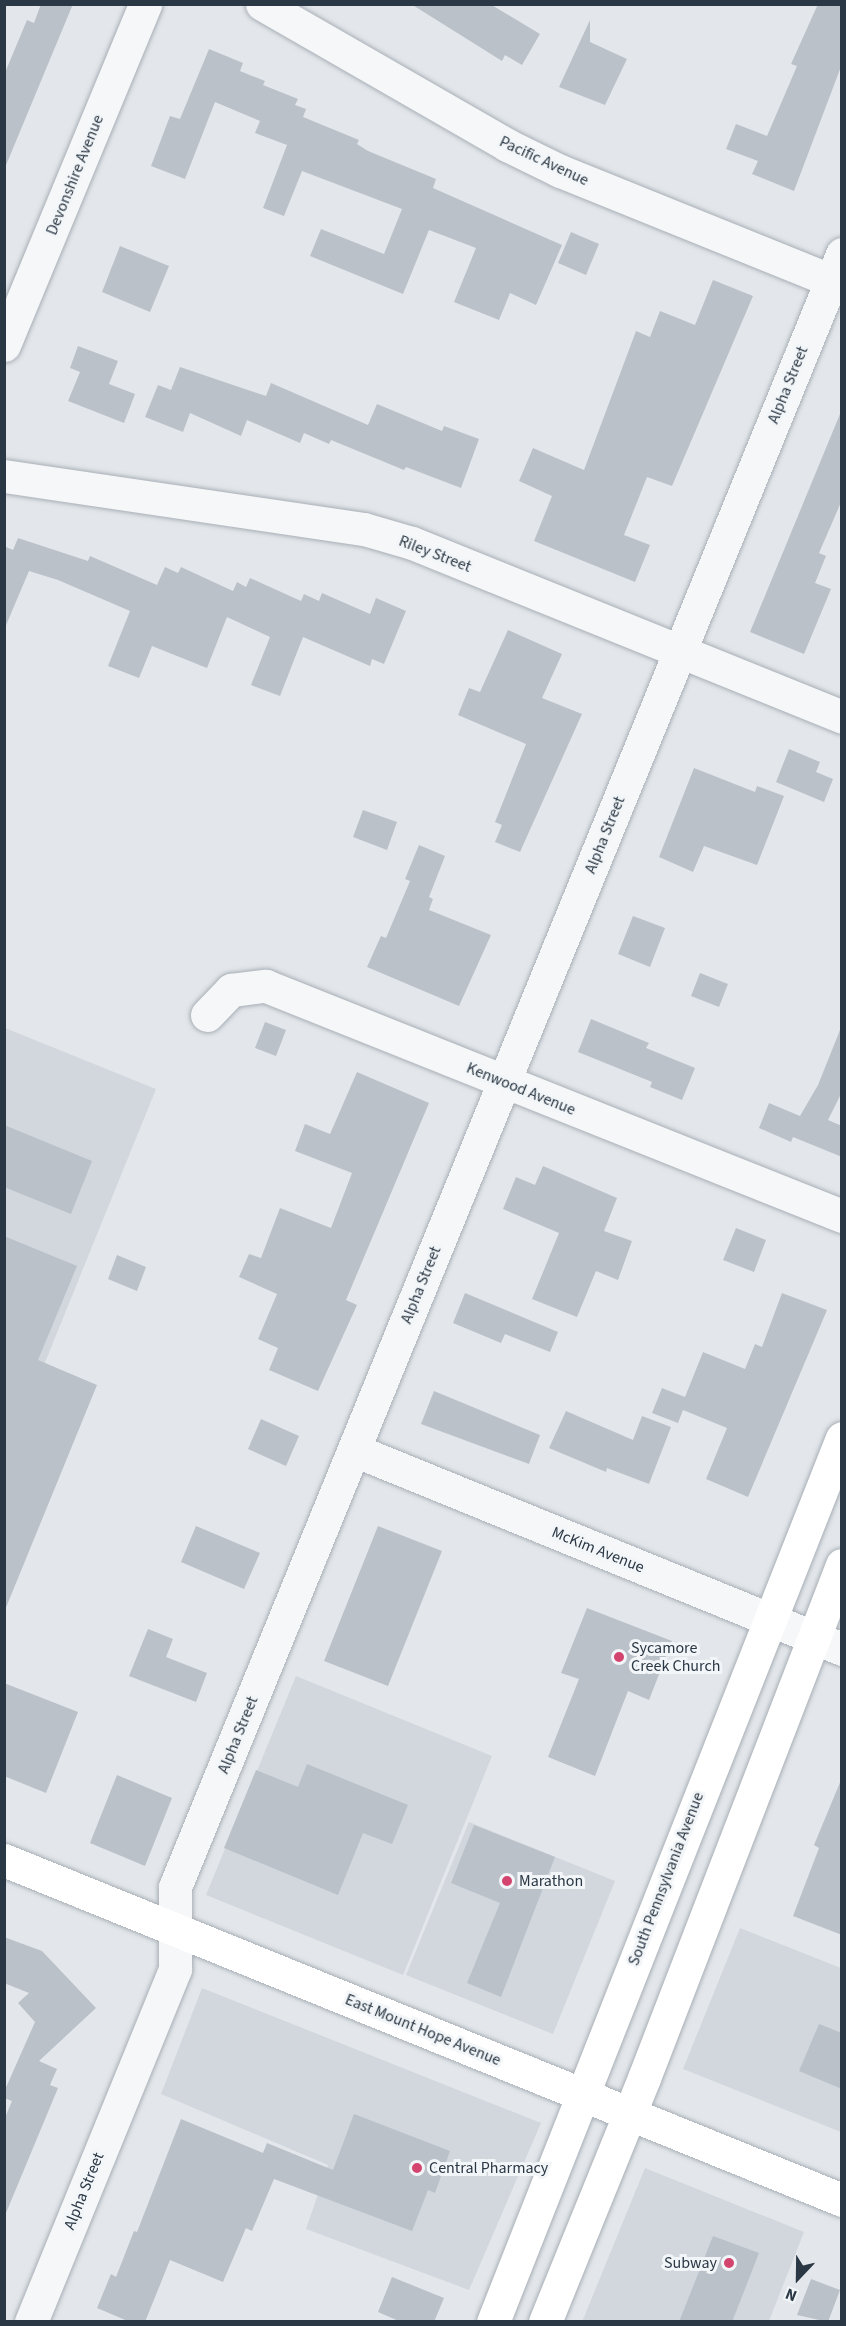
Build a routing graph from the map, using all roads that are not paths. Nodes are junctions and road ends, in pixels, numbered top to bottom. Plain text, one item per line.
1 (145, 4) edge
2 (262, 4) edge
3 (838, 274) edge
4 (4, 345) edge
5 (4, 476) edge
6 (679, 652) junction
7 (842, 717) edge
8 (207, 1015) dead end
9 (504, 1083) junction
10 (842, 1216) edge
11 (842, 1438) edge
12 (354, 1450) junction
13 (842, 1565) edge
14 (768, 1617) junction
15 (827, 1642) edge
16 (4, 1860) edge
17 (175, 1928) junction
18 (584, 2097) junction
19 (630, 2115) junction
20 (842, 2200) edge
21 (31, 2322) edge
22 (493, 2322) edge
23 (544, 2322) edge

1 - 4 street, Devonshire Avenue
2 - 3 street, Pacific Avenue
3 - 6 street, Alpha Street
5 - 6 street, Riley Street
6 - 7 street, Riley Street
6 - 9 street, Alpha Street
8 - 9 street, Kenwood Avenue
9 - 10 street, Kenwood Avenue
9 - 12 street, Alpha Street
11 - 14 main road, South Pennsylvania Avenue
12 - 14 street, McKim Avenue
12 - 17 street, Alpha Street
13 - 15 main road
14 - 15 street, McKim Avenue
14 - 18 main road, South Pennsylvania Avenue
15 - 19 main road
16 - 17 main road, East Mount Hope Avenue
17 - 18 main road, East Mount Hope Avenue
17 - 21 street, Alpha Street
18 - 19 main road, East Mount Hope Avenue
18 - 22 main road, South Pennsylvania Avenue
19 - 20 main road, East Mount Hope Avenue
19 - 23 main road

